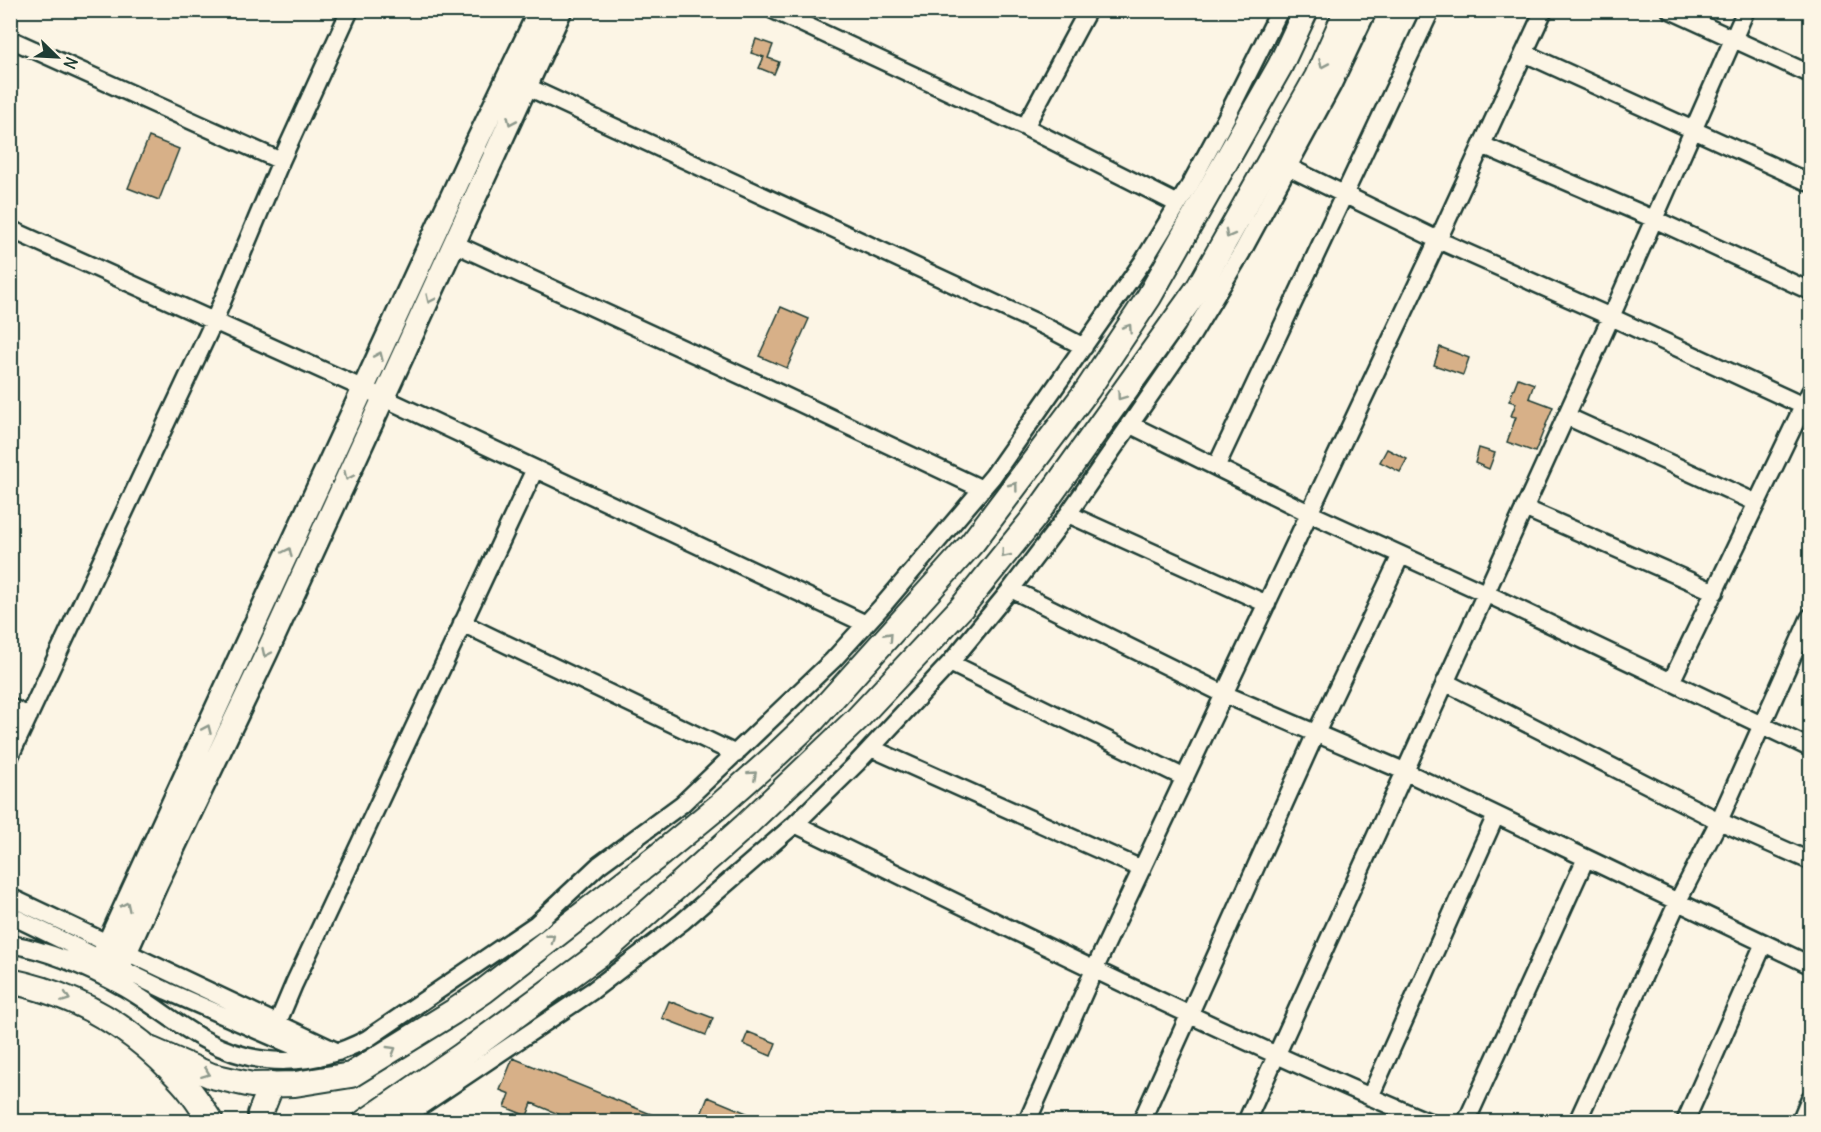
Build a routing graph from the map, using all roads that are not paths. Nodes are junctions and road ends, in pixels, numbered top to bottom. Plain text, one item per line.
1 (350, 10) edge
2 (540, 10) edge
3 (561, 10) edge
4 (773, 10) edge
5 (1088, 10) edge
6 (1280, 10) edge
7 (1306, 10) edge
8 (1347, 10) edge
9 (1368, 10) edge
10 (1431, 10) edge
11 (1544, 10) edge
12 (1670, 10) edge
13 (1746, 10) edge
14 (10, 39) edge
15 (1734, 39) junction
16 (1524, 53) junction
17 (1810, 74) edge
18 (517, 82) junction
19 (1025, 127) junction
20 (1694, 129) junction
21 (1482, 145) junction
22 (281, 160) junction
23 (1288, 167) junction
24 (1810, 183) edge
25 (1345, 194) junction
26 (1178, 204) junction
27 (1654, 219) junction
28 (10, 229) edge
29 (1438, 240) junction
30 (455, 244) junction
31 (1810, 291) edge
32 (1611, 316) junction
33 (214, 321) junction
34 (1084, 347) junction
35 (364, 389) junction
36 (384, 398) junction
37 (1808, 402) edge
38 (1566, 416) junction
39 (1129, 424) junction
40 (1216, 467) junction
41 (535, 469) junction
42 (982, 489) junction
43 (1757, 502) junction
44 (1524, 508) junction
45 (1068, 513) junction
46 (1310, 513) junction
47 (1401, 555) junction
48 (1011, 589) junction
49 (1714, 592) junction
50 (1485, 593) junction
51 (1267, 604) junction
52 (1810, 617) edge
53 (462, 623) junction
54 (866, 624) junction
55 (950, 663) junction
56 (1445, 682) junction
57 (1671, 682) junction
58 (1224, 694) junction
59 (10, 707) edge
60 (29, 716) junction
61 (1761, 725) junction
62 (1316, 733) junction
63 (871, 748) junction
64 (1810, 748) edge
65 (736, 754) junction
66 (10, 756) edge
67 (1404, 771) junction
68 (1185, 778) junction
69 (1496, 815) junction
70 (1719, 821) junction
71 (795, 824) junction
72 (1586, 858) junction
73 (1810, 861) edge
74 (1142, 869) junction
75 (10, 897) edge
76 (1678, 901) junction
77 (10, 915) edge
78 (1764, 943) junction
79 (10, 944) edge
80 (114, 955) junction
81 (1810, 965) edge
82 (1094, 970) junction
83 (10, 981) edge
84 (1190, 1014) junction
85 (278, 1022) junction
86 (152, 1050) junction
87 (338, 1052) junction
88 (1276, 1054) junction
89 (319, 1057) junction
90 (272, 1084) junction
91 (1370, 1097) junction
92 (1810, 1098) edge
93 (211, 1122) edge
94 (261, 1122) edge
95 (366, 1122) edge
96 (397, 1122) edge
97 (1027, 1122) edge
98 (1141, 1122) edge
99 (1246, 1122) edge
100 (1429, 1122) edge
101 (1466, 1122) edge
102 (1577, 1122) edge
103 (1685, 1122) edge
104 (1800, 1122) edge

1 - 22 street
2 - 18 street
3 - 18 street
4 - 19 street
5 - 19 street
6 - 26 street
90 -> 7 main road
8 -> 95 main road
9 - 23 street
10 - 25 street
11 - 16 street
12 - 15 street
13 - 15 street
14 - 22 street
15 - 17 street
15 - 20 street
16 - 20 street
16 - 21 street
18 -> 30 street
18 - 34 street
35 -> 18 street
19 - 26 street
20 - 24 street
20 - 27 street
21 - 27 street
21 - 29 street
22 - 33 street
23 - 25 street
23 - 39 street
25 - 29 street
25 - 40 street
26 - 34 street
27 - 31 street
27 - 32 street
28 - 33 street
29 - 32 street
29 - 46 street
30 -> 36 street
30 - 42 street
32 - 37 street
32 - 38 street
33 - 35 street
33 - 60 street
34 - 42 street
35 - 36 street
80 -> 35 street
36 - 41 street
36 -> 80 street
37 - 43 street
38 - 43 street
38 - 44 street
39 - 40 street
39 - 45 street
40 - 46 street
41 - 53 street
41 - 54 street
42 - 54 street
43 - 49 street
44 - 49 street
44 - 50 street
45 - 48 street
45 - 51 street
46 - 47 street
46 - 51 street
47 - 50 street
47 - 62 street
48 - 55 street
48 - 58 street
49 - 57 street
50 - 56 street
50 - 57 street
51 - 58 street
52 - 61 street
53 - 65 street
53 - 85 street
54 - 65 street
55 - 63 street
55 - 68 street
56 - 67 street
56 - 70 street
57 - 61 street
58 - 62 street
58 - 68 street
59 - 60 street
60 - 66 street
61 - 64 street
61 - 70 street
62 - 67 street
62 - 84 street
63 - 71 street
63 - 74 street
65 - 87 street
67 - 69 street
67 - 88 street
68 - 74 street
69 - 72 street
69 - 91 street
70 - 73 street
70 - 76 street
71 - 82 street
71 - 96 street
72 - 76 street
72 - 101 street
74 - 82 street
75 - 80 street
76 - 78 street
76 - 102 street
77 - 80 street
78 - 81 street
78 - 103 street
79 - 89 street
80 - 85 street
80 - 89 street
82 - 84 street
82 - 97 street
83 -> 86 main road
84 - 88 street
84 - 98 street
85 - 87 street
86 -> 90 main road
86 - 93 main road
87 - 89 street
88 - 91 street
88 - 99 street
90 - 94 main road
91 - 100 street
92 - 104 street

